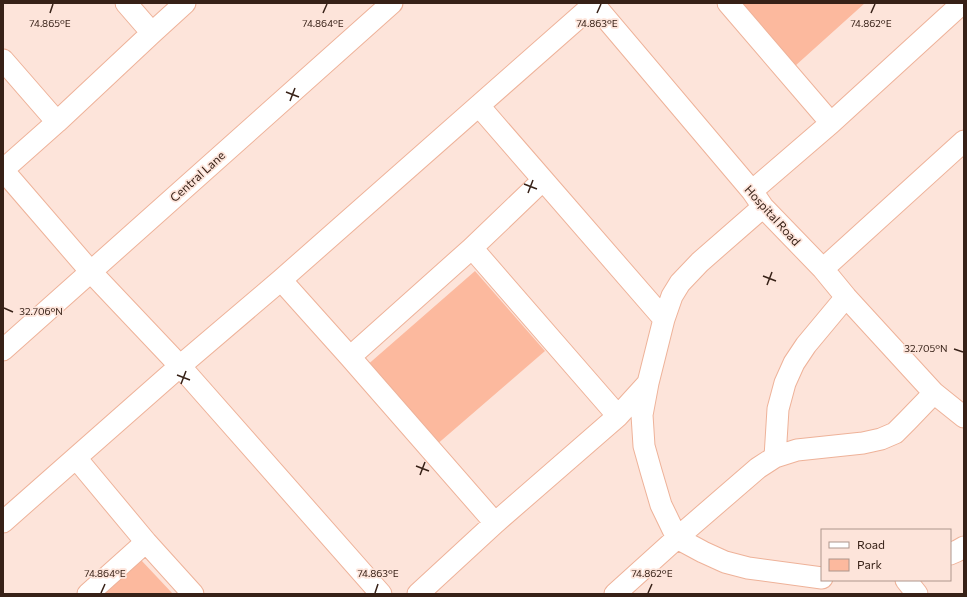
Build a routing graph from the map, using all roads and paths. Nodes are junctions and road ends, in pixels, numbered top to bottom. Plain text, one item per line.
1 (126, 3) edge
2 (185, 3) edge
3 (392, 3) edge
4 (728, 3) edge
5 (593, 4) edge
6 (957, 9) edge
7 (152, 33) junction
8 (3, 60) edge
9 (479, 106) junction
10 (57, 122) junction
11 (830, 123) junction
12 (964, 141) edge
13 (3, 170) edge
14 (543, 180) junction
15 (758, 199) junction
16 (472, 248) junction
17 (823, 269) junction
18 (91, 272) junction
19 (282, 280) junction
20 (846, 297) junction
21 (664, 318) junction
22 (3, 350) edge
23 (350, 357) junction
24 (180, 366) junction
25 (648, 382) junction
26 (934, 393) junction
27 (618, 416) junction
28 (964, 417) edge
29 (775, 457) junction
30 (76, 458) junction
31 (3, 522) edge
32 (495, 523) junction
33 (677, 538) junction
34 (146, 542) junction
35 (964, 547) edge
36 (951, 554) edge
37 (821, 578) edge
38 (824, 581) edge
39 (907, 581) edge
40 (88, 594) edge
41 (193, 594) edge
42 (381, 594) edge
43 (418, 594) edge
44 (614, 594) edge
45 (810, 594) edge
46 (918, 594) edge

1 - 7 street
2 - 7 street
3 - 18 street, Central Lane
4 - 11 street
5 - 9 street
5 - 15 street, Hospital Road
6 - 11 street
7 - 10 street
8 - 10 street
9 - 14 street
9 - 19 street
10 - 13 street
11 - 15 street
12 - 17 street
13 - 18 street
14 - 16 street
14 - 21 street
15 - 17 street, Hospital Road
15 - 21 street
16 - 23 street
16 - 27 street
17 - 20 street, Hospital Road
18 - 22 street, Central Lane
18 - 24 street
19 - 23 street
19 - 24 street
20 - 26 street, Hospital Road
20 - 29 street
21 - 25 street
23 - 32 street
24 - 30 street
24 - 42 street
25 - 27 street
25 - 33 street
26 - 28 street, Hospital Road
26 - 29 street
27 - 32 street
29 - 33 street
30 - 31 street
30 - 34 street
32 - 43 street
33 - 37 street
33 - 44 street
34 - 40 street
34 - 41 street
35 - 36 street
38 - 45 street
39 - 46 street

